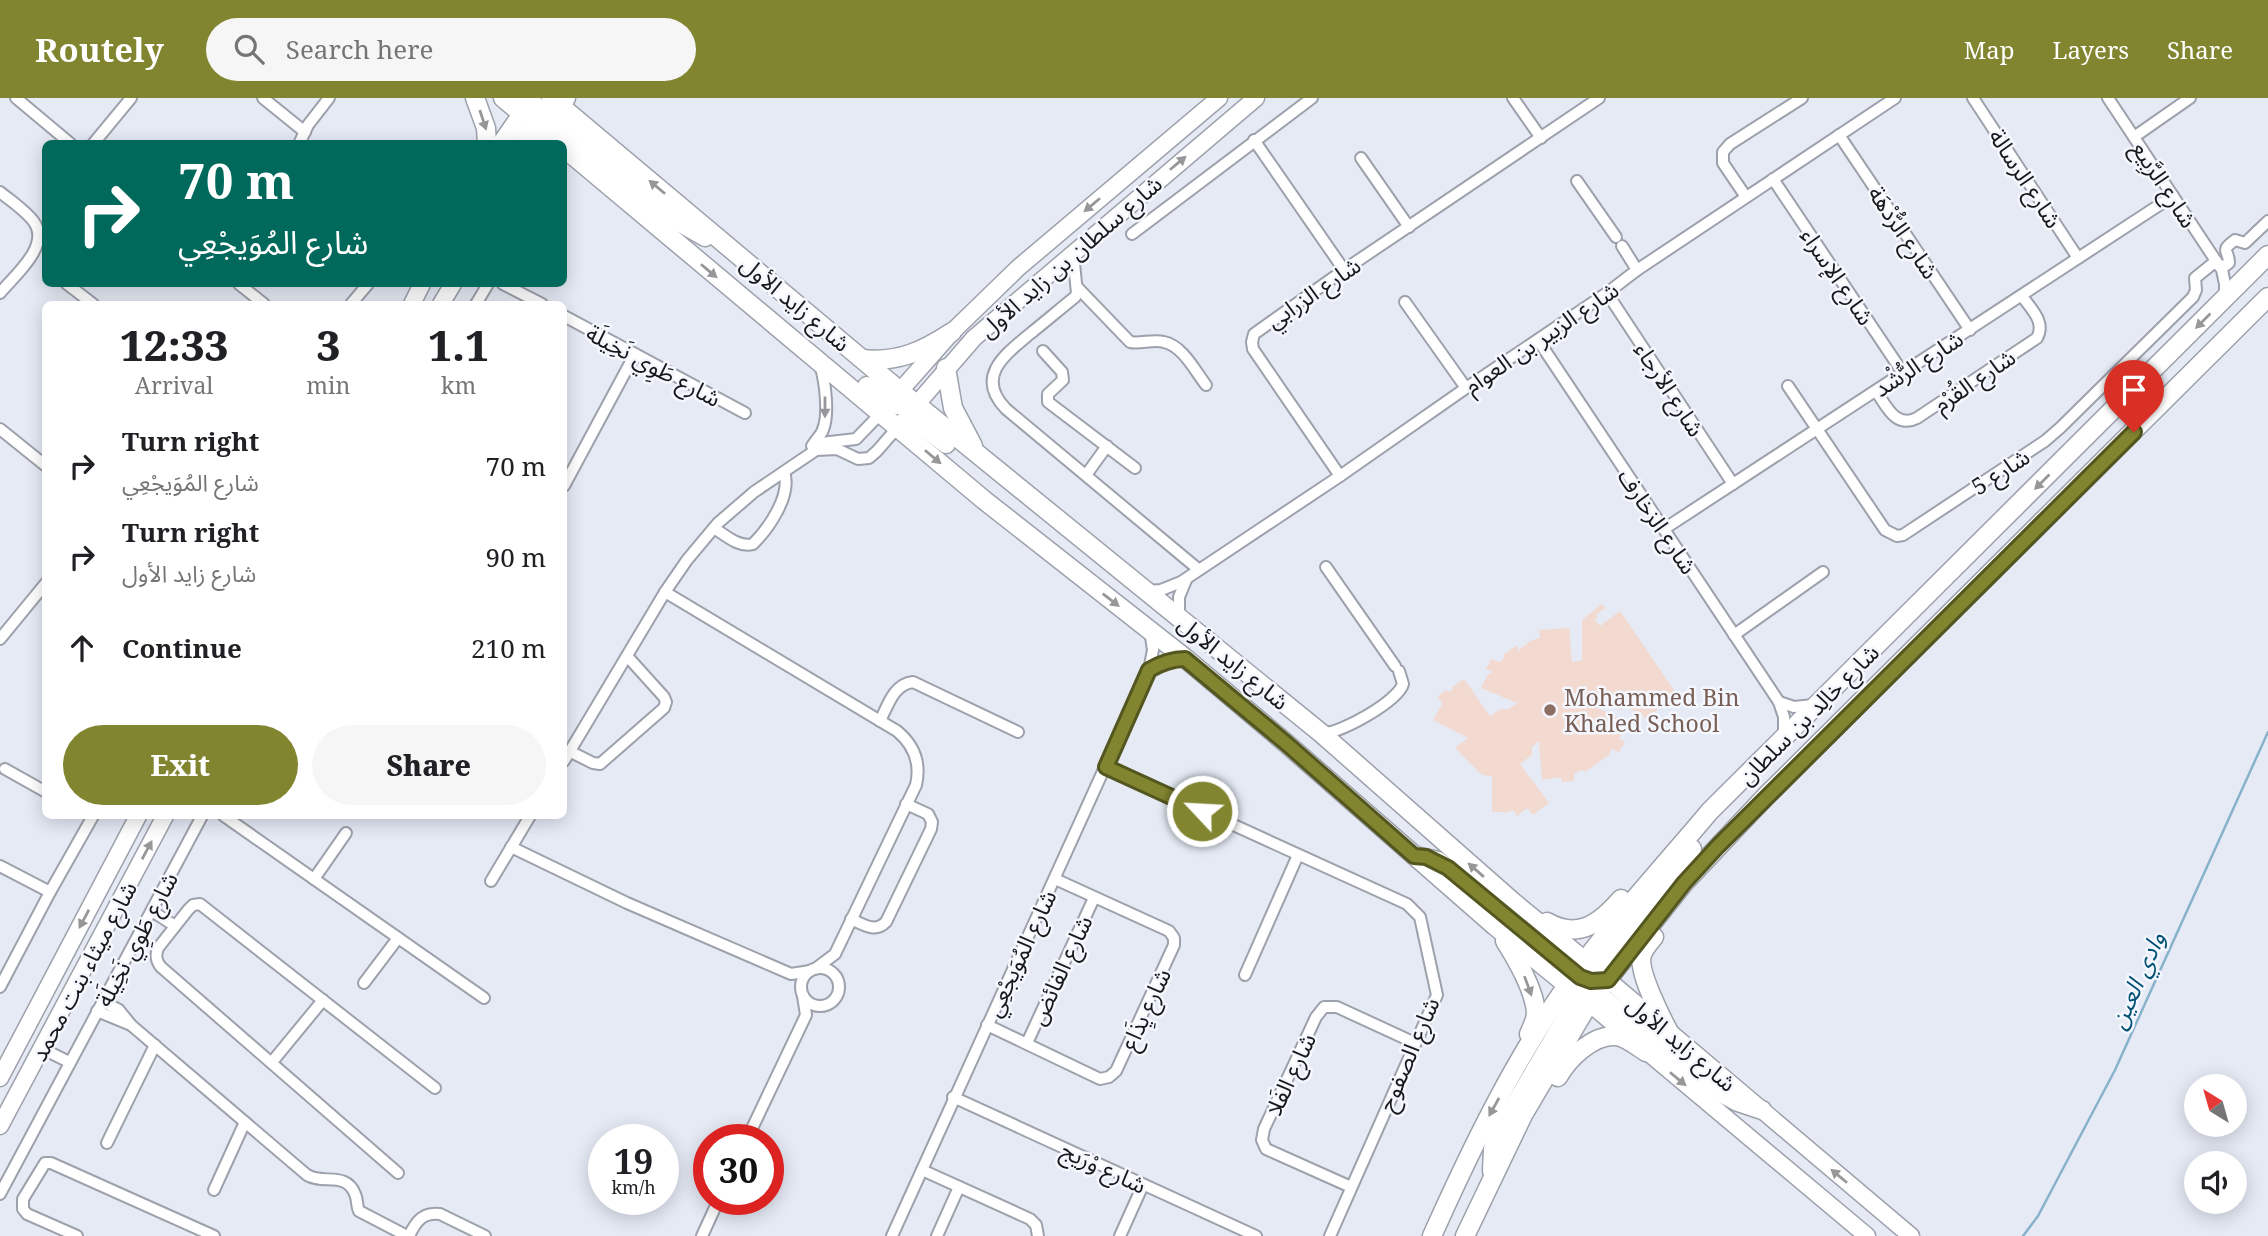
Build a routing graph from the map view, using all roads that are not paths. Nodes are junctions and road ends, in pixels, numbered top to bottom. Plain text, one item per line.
1 (131, 98) edge
2 (263, 98) edge
3 (329, 98) edge
4 (475, 98) edge
5 (503, 98) edge
6 (1219, 98) edge
7 (1256, 98) edge
8 (1312, 98) edge
9 (1513, 98) edge
10 (1599, 98) edge
11 (1802, 98) edge
12 (1895, 98) edge
13 (1973, 98) edge
14 (2108, 98) edge
15 (2190, 98) edge
16 (24, 100) edge
17 (542, 110) edge
18 (1839, 135) junction
19 (2134, 137) junction
20 (1541, 138) junction
21 (304, 139) edge
22 (67, 140) edge
23 (96, 140) edge
24 (487, 140) edge
25 (505, 140) edge
26 (522, 140) edge
27 (556, 140) edge
28 (1254, 140) junction
29 (567, 151) edge
30 (1361, 158) dead end
31 (567, 169) edge
32 (1773, 178) junction
33 (1577, 181) dead end
34 (0, 192) edge
35 (617, 194) junction
36 (2172, 196) junction
37 (1746, 197) junction
38 (2268, 221) edge
39 (1409, 227) junction
40 (42, 229) edge
41 (1132, 234) dead end
42 (1073, 252) junction
43 (2268, 256) edge
44 (2078, 258) junction
45 (2219, 265) junction
46 (1344, 270) junction
47 (1637, 270) junction
48 (2251, 272) junction
49 (1044, 277) junction
50 (1077, 285) junction
51 (71, 287) edge
52 (243, 287) edge
53 (366, 287) edge
54 (509, 287) edge
55 (0, 293) edge
56 (1607, 293) junction
57 (2022, 296) junction
58 (2268, 297) edge
59 (742, 298) junction
60 (2225, 299) junction
61 (89, 301) edge
62 (260, 301) edge
63 (354, 301) edge
64 (536, 301) edge
65 (1405, 302) dead end
66 (567, 318) edge
67 (1970, 330) junction
68 (952, 332) junction
69 (1538, 340) junction
70 (1043, 351) dead end
71 (635, 354) junction
72 (862, 359) junction
73 (819, 362) junction
74 (946, 368) junction
75 (1903, 373) junction
76 (1206, 385) dead end
77 (1788, 386) dead end
78 (1466, 388) junction
79 (1876, 391) junction
80 (890, 403) junction
81 (916, 403) junction
82 (745, 413) dead end
83 (0, 429) edge
84 (899, 429) junction
85 (1817, 429) junction
86 (1107, 446) junction
87 (810, 448) junction
88 (981, 458) junction
89 (42, 463) edge
90 (1135, 468) dead end
91 (784, 472) junction
92 (1086, 475) junction
93 (1340, 476) junction
94 (567, 480) edge
95 (1733, 484) junction
96 (1060, 523) junction
97 (713, 528) junction
98 (1664, 529) junction
99 (1326, 567) dead end
100 (1198, 569) junction
101 (1823, 572) dead end
102 (1188, 578) junction
103 (42, 588) edge
104 (1147, 591) junction
105 (665, 592) junction
106 (1179, 617) junction
107 (1150, 630) junction
108 (1, 635) edge
109 (1734, 635) junction
110 (627, 656) junction
111 (1185, 659) junction
112 (1149, 670) junction
113 (1779, 702) junction
114 (1819, 703) junction
115 (880, 721) junction
116 (1349, 725) junction
117 (1018, 732) dead end
118 (1321, 733) junction
119 (1782, 741) junction
120 (567, 753) edge
121 (567, 755) edge
122 (1346, 756) junction
123 (1106, 767) junction
124 (5, 769) dead end
125 (42, 790) edge
126 (906, 804) junction
127 (1710, 811) junction
128 (89, 819) edge
129 (136, 819) edge
130 (163, 819) edge
131 (200, 819) edge
132 (228, 819) edge
133 (528, 819) edge
134 (346, 833) dead end
135 (511, 847) junction
136 (1298, 855) junction
137 (1414, 856) junction
138 (0, 866) edge
139 (1662, 866) junction
140 (314, 879) junction
141 (1055, 879) junction
142 (491, 881) dead end
143 (1684, 883) junction
144 (50, 892) junction
145 (1094, 898) junction
146 (1513, 902) junction
147 (150, 914) junction
148 (851, 919) junction
149 (1495, 926) junction
150 (174, 929) junction
151 (398, 938) junction
152 (835, 954) junction
153 (813, 970) junction
154 (791, 974) junction
155 (1245, 975) dead end
156 (836, 978) junction
157 (1587, 983) junction
158 (364, 984) dead end
159 (0, 987) edge
160 (802, 992) junction
161 (484, 998) dead end
162 (323, 1000) junction
163 (99, 1006) junction
164 (822, 1006) junction
165 (806, 1015) junction
166 (987, 1025) junction
167 (1669, 1032) junction
168 (1027, 1043) junction
169 (1415, 1043) junction
170 (155, 1045) junction
171 (41, 1048) junction
172 (1646, 1052) junction
173 (69, 1062) junction
174 (272, 1062) junction
175 (0, 1077) edge
176 (1508, 1080) junction
177 (435, 1088) dead end
178 (953, 1097) junction
179 (1762, 1110) junction
180 (1523, 1115) junction
181 (245, 1122) junction
182 (754, 1124) edge
183 (0, 1126) edge
184 (107, 1143) dead end
185 (922, 1170) junction
186 (11, 1172) junction
187 (398, 1173) dead end
188 (1493, 1175) junction
189 (33, 1182) junction
190 (1143, 1185) junction
191 (959, 1187) junction
192 (1351, 1187) junction
193 (214, 1190) dead end
194 (0, 1194) edge
195 (712, 1215) edge
196 (405, 1231) edge
197 (200, 1233) edge
198 (77, 1236) edge
199 (214, 1236) edge
200 (485, 1236) edge
201 (702, 1236) edge
202 (892, 1236) edge
203 (937, 1236) edge
204 (1038, 1236) edge
205 (1119, 1236) edge
206 (1256, 1236) edge
207 (1330, 1236) edge
208 (1432, 1236) edge
209 (1465, 1236) edge
210 (1867, 1236) edge
211 (1910, 1236) edge

1 - 23 street
2 - 21 street
3 - 21 street
4 -> 24 main road
5 - 17 main road
6 -> 68 main road, شارع سلطان بن زايد الأول
42 -> 7 main road, شارع سلطان بن زايد الأول
8 - 28 street
9 - 20 street
10 - 20 street, شارع الزرابي
11 - 37 street
12 - 18 street, شارع الزبير بن العوام
13 - 44 street, شارع الرسالة
14 - 19 street, شارع الرَّبِيع
15 - 19 street
16 - 22 street
17 - 25 main road
17 - 26 main road
17 - 27 main road
72 -> 17 main road, شارع زايد الأول
18 - 32 street, شارع الزبير بن العوام
18 - 67 street, شارع الرُّدْهَة
19 - 36 street, شارع الرَّبِيع
20 - 39 street, شارع الزرابي
28 - 41 street
28 - 46 street
29 - 35 main road, شارع زايد الأول
30 - 39 street
31 - 35 main road
32 - 37 street, شارع الزبير بن العوام
32 - 75 street, شارع الإسراء
33 - 47 street
34 - 40 street
35 -> 59 main road, شارع زايد الأول
36 - 44 street, شارع الرُّشْد
36 - 45 street, شارع الرَّبِيع
37 - 47 street, شارع الزبير بن العوام
38 - 45 street, شارع 5
39 - 46 street, شارع الزرابي
40 - 55 street
42 - 49 main road, شارع سلطان بن زايد الأول
42 - 50 street
43 - 48 main road, شارع خالِد بن سلطان
44 - 57 street, شارع الرُّشْد
45 - 48 street
45 - 60 street, شارع الرَّبِيع
45 - 85 street, شارع 5
46 - 93 street, شارع الزرابي
47 - 56 street, شارع الزبير بن العوام
48 - 60 main road, شارع خالِد بن سلطان
49 - 50 street
49 - 74 main road, شارع سلطان بن زايد الأول
50 - 76 street
50 - 92 street
51 - 61 street
52 - 62 street
53 - 63 street
54 - 64 street
56 - 69 street, شارع الزبير بن العوام
56 - 95 street, شارع الأرجاء
57 - 67 street, شارع الرُّشْد
57 - 79 street, شارع القُرْم
58 - 143 main road, شارع خالِد بن سلطان
59 - 73 main road, شارع زايد الأول
59 - 80 main road
60 -> 114 main road, شارع خالِد بن سلطان
65 - 78 street
66 - 71 street, شارع طَوِي نَخِيلَة
67 - 75 street, شارع الرُّشْد
68 - 72 main road
68 - 80 main road, شارع سلطان بن زايد الأول
69 - 78 street, شارع الزبير بن العوام
69 - 98 street, شارع الزخارف
70 - 86 street
71 - 82 street, شارع طَوِي نَخِيلَة
71 - 94 street
72 - 80 main road, شارع زايد الأول
73 - 80 main road, شارع زايد الأول
73 -> 87 street
74 - 81 main road, شارع سلطان بن زايد الأول
74 - 88 main road
75 - 79 street, شارع الرُّشْد
77 - 85 street, شارع 5
78 - 93 street, شارع الزبير بن العوام
79 - 85 street, شارع الرُّشْد
80 - 81 main road
80 - 84 main road, شارع زايد الأول
80 - 87 street
81 - 84 main road, شارع سلطان بن زايد الأول
81 - 88 main road, شارع زايد الأول
83 - 89 street
84 - 91 street
84 - 96 main road
84 -> 107 main road, شارع زايد الأول
85 - 95 street, شارع الرُّشْد
86 - 90 street
86 - 92 street
87 - 91 street
88 - 96 main road, شارع زايد الأول
91 - 97 street
91 - 97 street
92 - 100 street
93 - 100 street, شارع الزبير بن العوام
95 - 98 street, شارع الرُّشْد
96 - 104 main road, شارع زايد الأول
97 - 105 street
98 - 109 street, شارع الزخارف
99 - 116 street
100 - 102 street, شارع الزبير بن العوام
101 - 109 street
102 - 104 street, شارع الزبير بن العوام
102 - 106 street
103 - 108 street
104 - 106 main road, شارع زايد الأول
105 - 110 street
105 - 115 street
106 - 118 main road, شارع زايد الأول
107 - 111 main road, شارع زايد الأول
107 - 112 street, شارع المُوَيجْعِي
109 - 113 street, شارع الزخارف
110 - 120 street
110 - 121 street
111 - 112 street
111 - 137 main road, شارع زايد الأول
112 - 123 street, شارع المُوَيجْعِي
113 - 114 street
113 - 119 street, شارع الزخارف
114 - 119 main road, شارع خالِد بن سلطان
115 - 117 street
115 - 126 street
116 - 118 street
116 - 122 street
118 - 122 main road, شارع زايد الأول
119 - 127 main road, شارع خالِد بن سلطان
146 -> 122 main road, شارع زايد الأول
123 - 136 street, شارع الصفوح
123 - 141 street, شارع المُوَيجْعِي
124 - 125 street
126 - 148 street
126 - 148 street
127 - 139 main road, شارع خالِد بن سلطان
127 - 157 main road
128 - 144 street
129 -> 175 main road, شارع ميثاء بنت محمد
171 -> 130 main road, شارع ميثاء بنت محمد
131 - 147 street, شارع طَوِي نَخِيلَة
132 - 140 street
133 - 135 street
134 - 140 street
135 - 142 street
135 - 154 street
136 - 155 street
136 - 169 street, شارع الصفوح
137 - 149 main road, شارع زايد الأول
137 - 157 main road
138 - 144 street
139 - 146 main road
139 - 157 main road, شارع خالِد بن سلطان
140 - 151 street
141 - 145 street, شارع يِذَاع
141 - 166 street, شارع المُوَيجْعِي
143 - 157 main road, شارع خالِد بن سلطان
143 - 167 main road
144 - 159 street
145 - 168 street, شارع الفائض
145 - 168 street, شارع يِذَاع
146 - 157 main road, شارع زايد الأول
147 - 150 street
147 - 163 street, شارع طَوِي نَخِيلَة
148 - 152 street
149 - 157 main road, شارع زايد الأول
149 -> 176 main road
150 - 162 street
150 - 174 street
151 - 158 street
151 - 161 street
152 - 153 street
152 - 156 street
153 - 154 street
153 - 156 street
153 - 160 street
154 - 160 street
156 - 164 street
157 - 167 main road, شارع زايد الأول
157 - 172 main road, شارع زايد الأول
157 - 176 main road, شارع خالِد بن سلطان
157 - 179 main road
157 - 180 main road, شارع خالِد بن سلطان
157 - 188 main road
160 - 164 street
160 - 165 street
162 - 174 street
162 - 177 street
163 - 170 street
163 - 173 street, شارع طَوِي نَخِيلَة
164 - 165 street
165 - 182 street
166 - 168 street, شارع يِذَاع
166 - 178 street, شارع المُوَيجْعِي
167 - 179 main road, شارع زايد الأول
169 - 192 street, شارع الصفوح
169 - 192 street, شارع الفَلا
170 - 181 street
170 - 184 street
171 - 173 street
171 - 183 main road, شارع ميثاء بنت محمد
172 - 180 main road
172 -> 210 main road, شارع زايد الأول
173 - 186 street, شارع طَوِي نَخِيلَة
174 - 187 street
176 -> 208 main road, شارع خالِد بن سلطان
178 - 185 street, شارع المُوَيجْعِي
178 - 190 street, شارع وْرَيج
211 -> 179 main road, شارع زايد الأول
180 - 188 main road, شارع خالِد بن سلطان
181 - 193 street
181 - 196 street
185 - 191 street
185 - 202 street, شارع المُوَيجْعِي
186 - 189 street
186 - 194 street, شارع طَوِي نَخِيلَة
188 - 209 main road, شارع خالِد بن سلطان
189 - 197 street
189 - 198 street
190 - 205 street
190 - 206 street, شارع وْرَيج
191 - 203 street
191 - 204 street
192 - 207 street, شارع الصفوح
195 - 201 street
196 - 200 street
197 - 199 street

